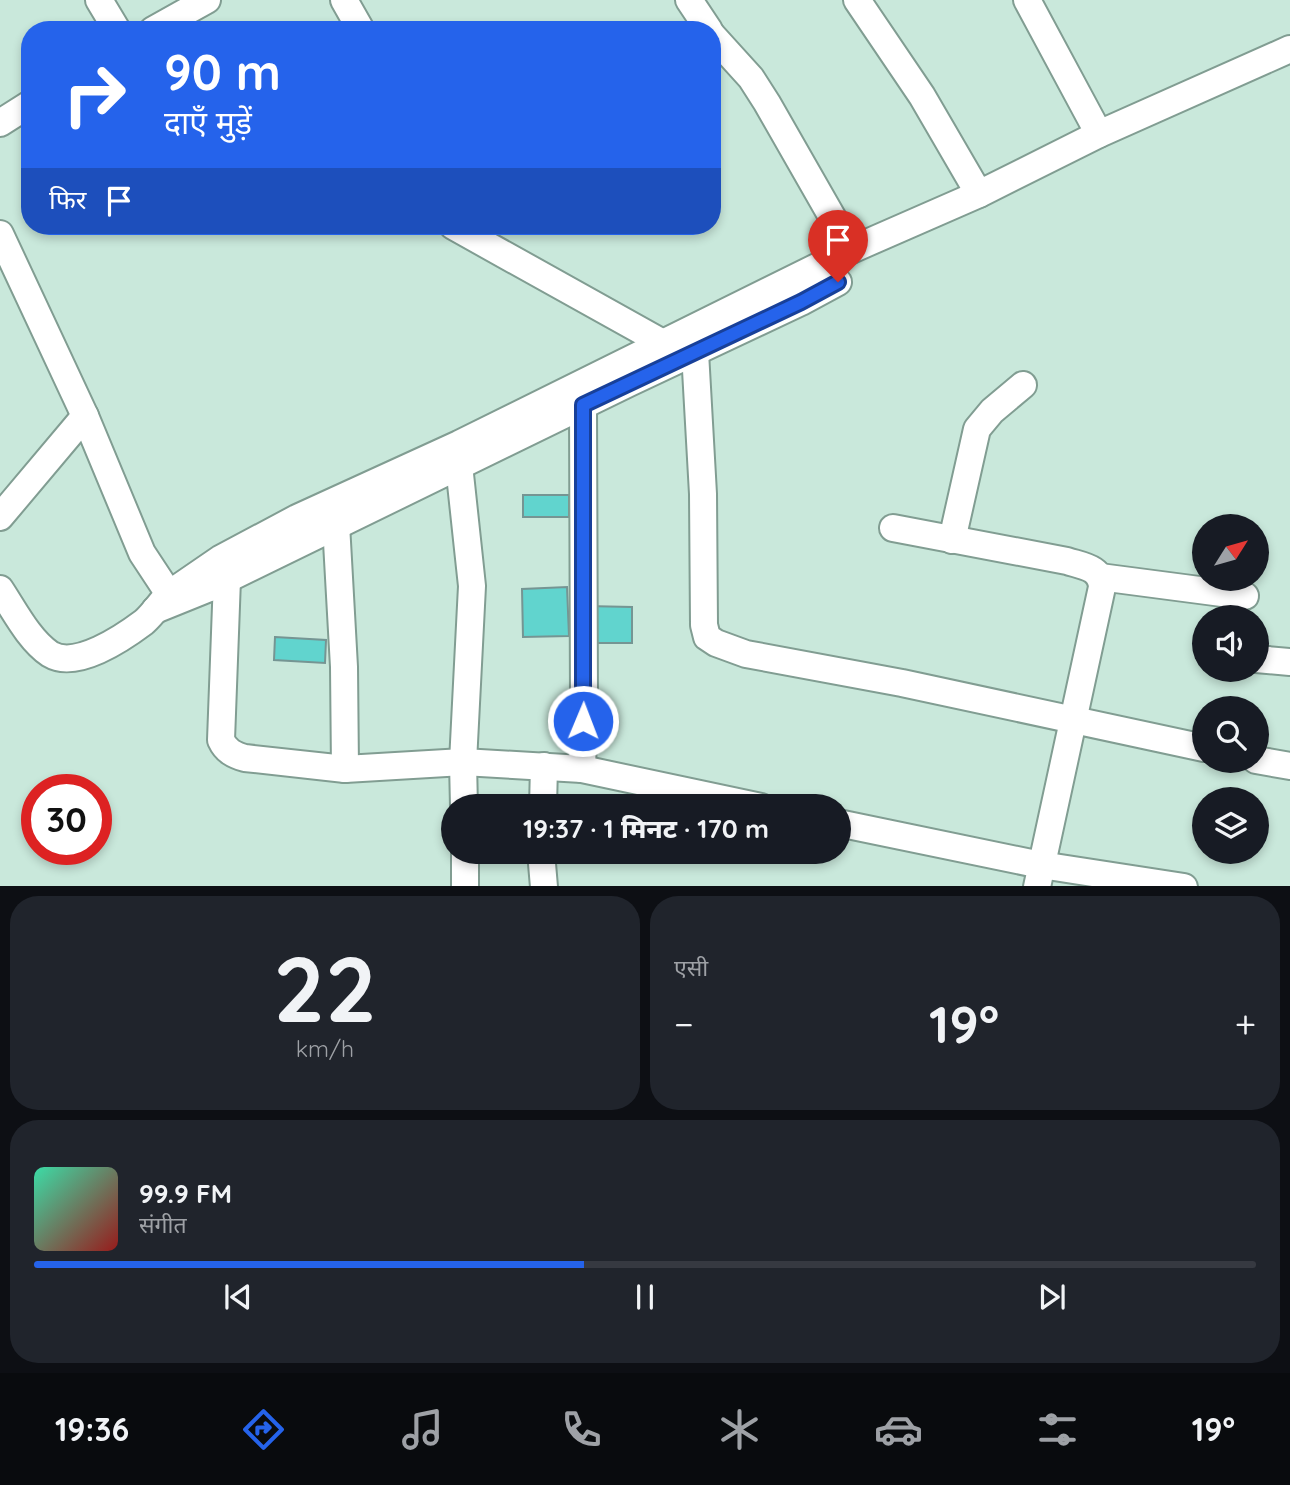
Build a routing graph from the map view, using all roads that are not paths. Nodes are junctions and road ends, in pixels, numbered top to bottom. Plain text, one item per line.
1 (99, 0) edge
2 (207, 0) edge
3 (344, 0) edge
4 (689, 0) edge
5 (857, 0) edge
6 (1027, 0) edge
7 (112, 21) edge
8 (169, 21) edge
9 (356, 21) edge
10 (703, 21) edge
11 (721, 45) edge
12 (1290, 49) edge
13 (21, 110) edge
14 (0, 123) edge
15 (1099, 134) junction
16 (979, 194) junction
17 (0, 234) edge
18 (469, 235) edge
19 (850, 250) junction
20 (838, 282) dead end
21 (663, 342) junction
22 (695, 352) junction
23 (1023, 386) dead end
24 (583, 405) junction
25 (85, 416) junction
26 (459, 465) junction
27 (0, 517) edge
28 (336, 524) junction
29 (893, 528) dead end
30 (952, 540) junction
31 (1100, 577) junction
32 (227, 579) junction
33 (0, 589) edge
34 (1245, 596) dead end
35 (162, 602) junction
36 (1269, 660) edge
37 (1290, 662) edge
38 (1074, 720) junction
39 (1192, 745) edge
40 (463, 762) junction
41 (1269, 762) edge
42 (544, 766) junction
43 (1290, 766) edge
44 (345, 769) junction
45 (582, 769) junction
46 (464, 794) edge
47 (543, 794) edge
48 (700, 794) edge
49 (851, 826) edge
50 (465, 864) edge
51 (542, 864) edge
52 (1039, 876) edge
53 (466, 886) edge
54 (544, 886) edge
55 (1171, 886) edge

1 - 7 street
2 - 8 street
3 - 9 street
4 - 10 street
5 - 16 street
6 - 15 street
11 - 19 street
12 - 15 street
13 - 14 street
15 - 16 street
16 - 19 street
17 - 25 street
18 - 21 street
19 - 21 street
20 - 22 street
21 - 35 street
22 - 24 street
22 - 38 street
23 - 30 street
24 - 26 street
24 - 45 street
25 - 27 street
25 - 35 street
26 - 28 street
26 - 40 street
28 - 32 street
28 - 44 street
29 - 30 street
30 - 31 street
31 - 34 street
31 - 38 street
32 - 35 street
32 - 44 street
33 - 35 street
36 - 37 street
38 - 39 street
38 - 52 street
40 - 42 street
40 - 44 street
40 - 46 street
41 - 43 street
42 - 45 street
42 - 47 street
45 - 48 street
49 - 52 street
50 - 53 street
51 - 54 street
52 - 55 street

